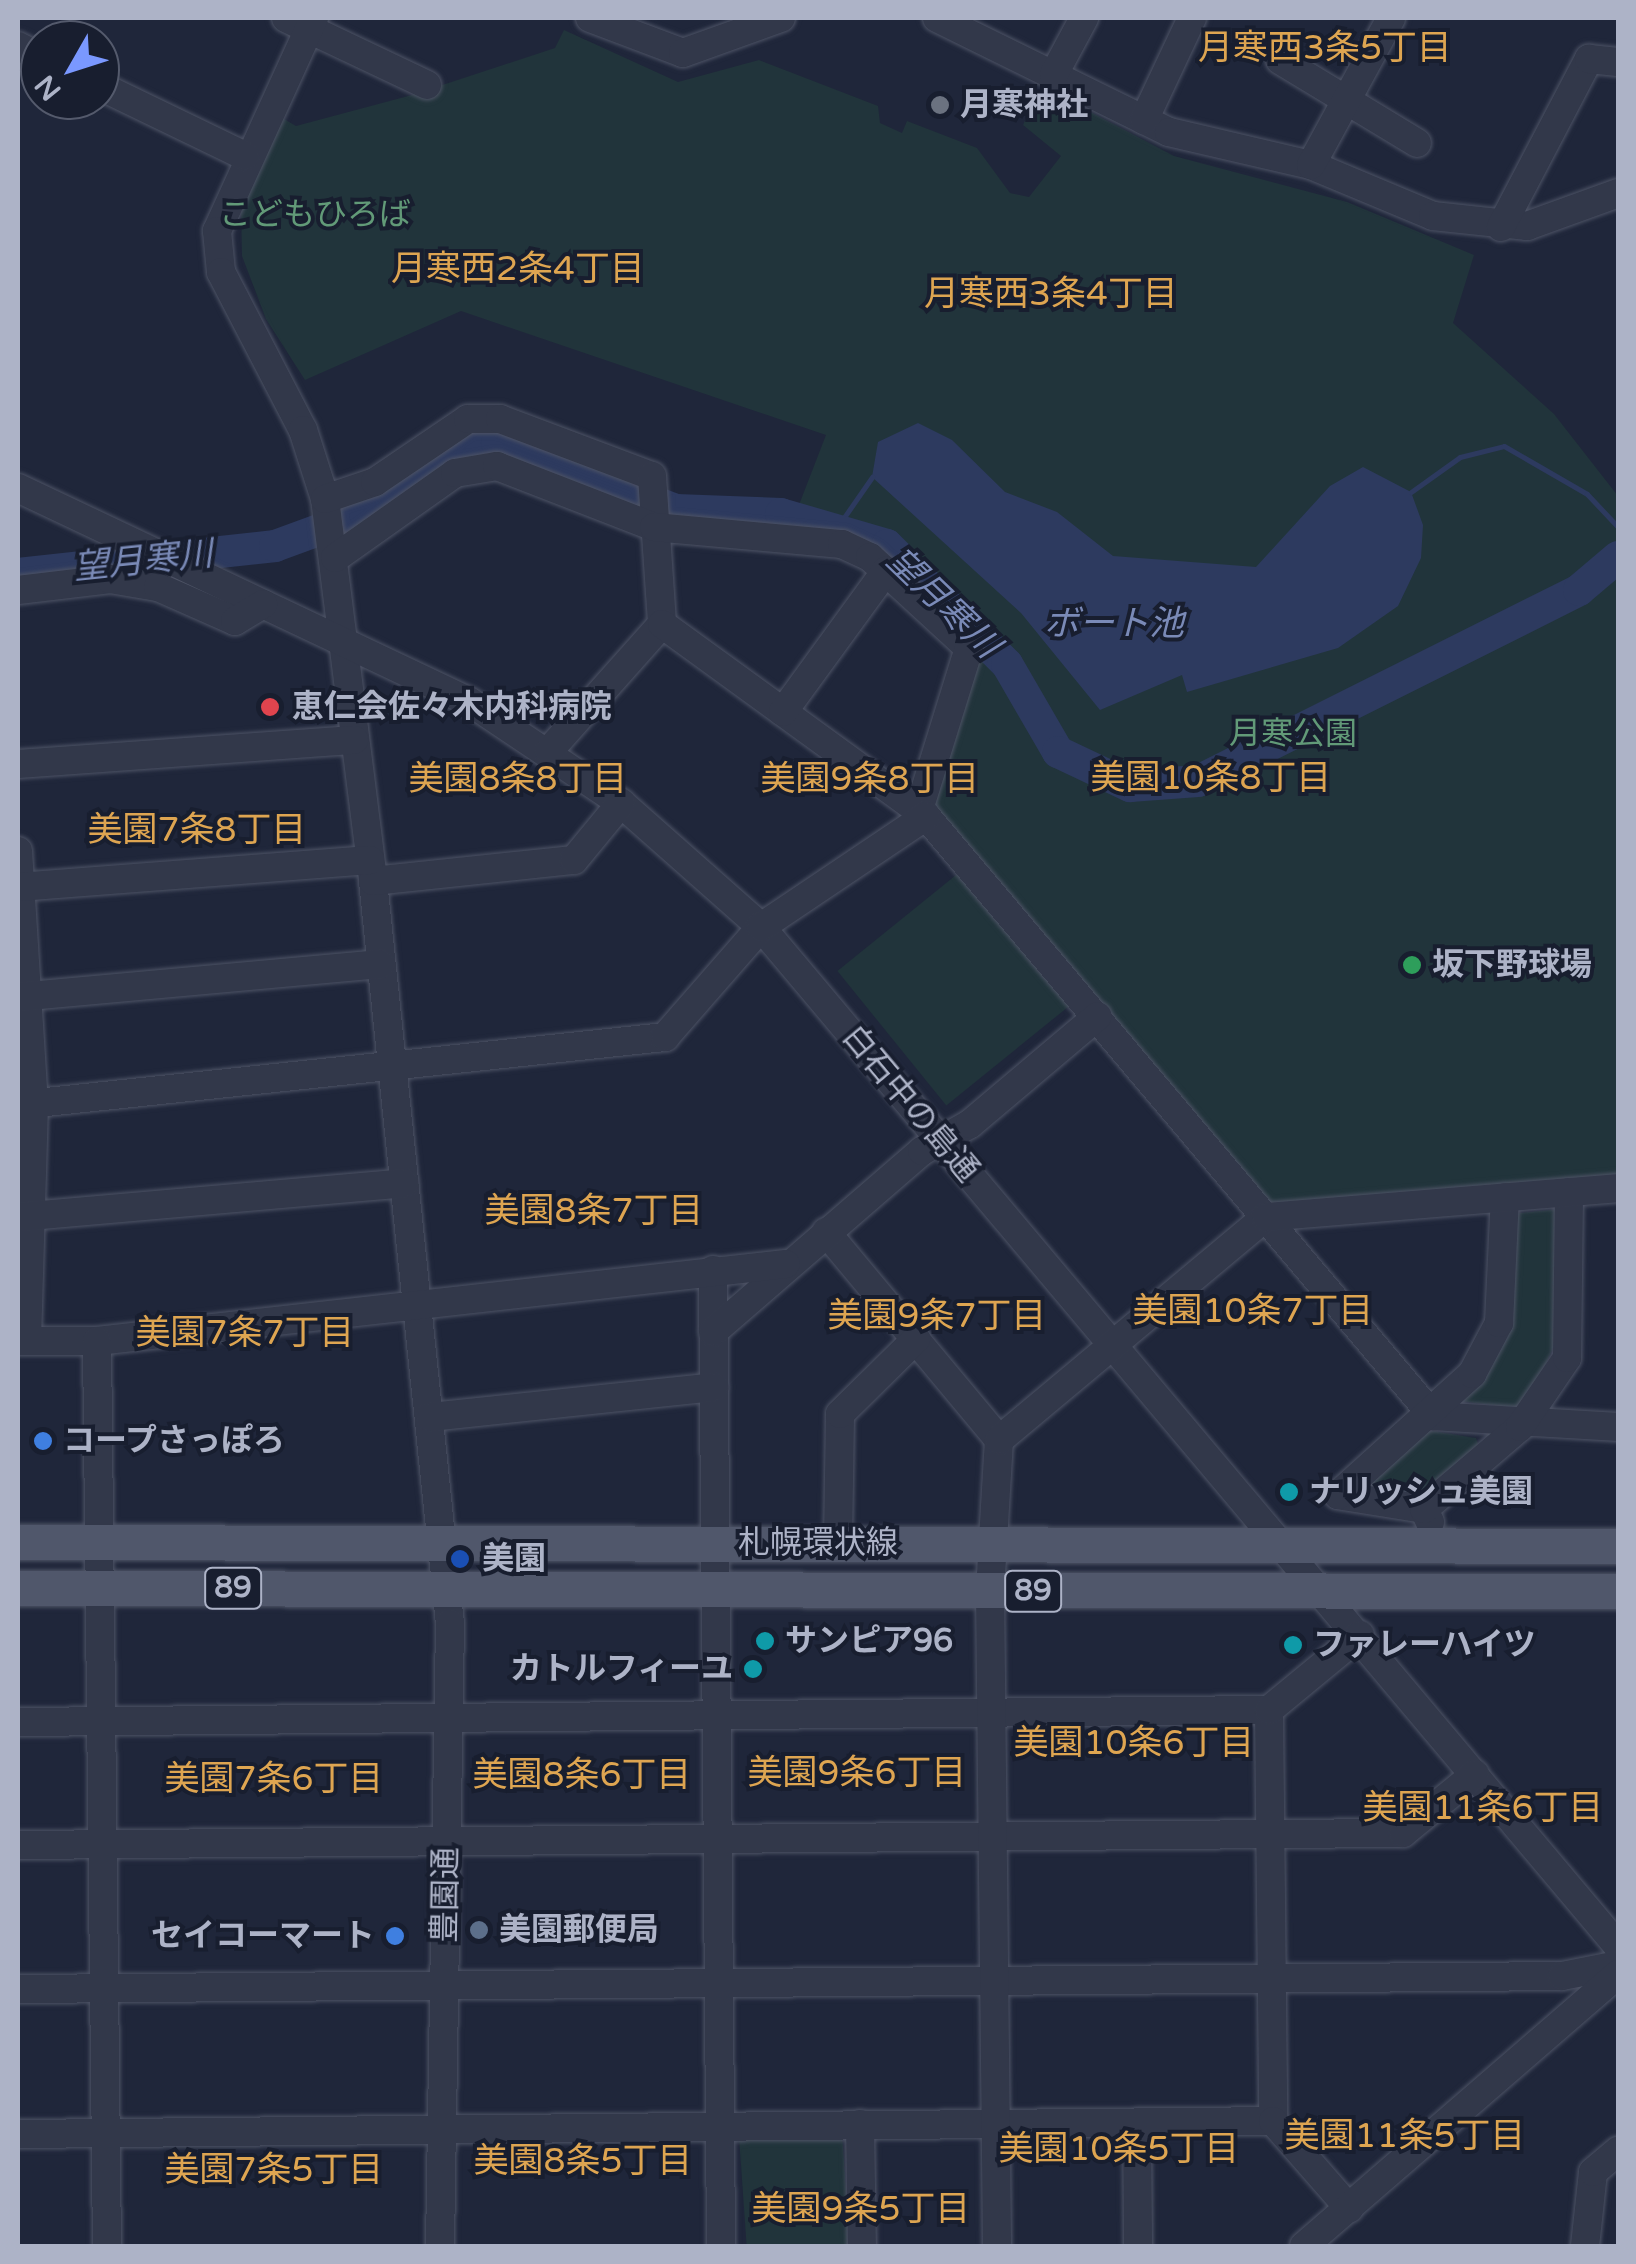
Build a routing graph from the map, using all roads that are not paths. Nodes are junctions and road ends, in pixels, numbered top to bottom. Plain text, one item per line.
1 (590, 18) edge
2 (781, 18) edge
3 (937, 18) edge
4 (1084, 18) edge
5 (1192, 18) edge
6 (1391, 18) edge
7 (303, 21) edge
8 (1280, 60) dead end
9 (1618, 62) edge
10 (1054, 74) junction
11 (427, 85) dead end
12 (120, 96) edge
13 (1347, 99) junction
14 (1144, 120) junction
15 (1417, 143) dead end
16 (245, 156) junction
17 (1311, 164) junction
18 (1618, 193) edge
19 (1501, 228) junction
20 (18, 488) edge
21 (654, 521) junction
22 (330, 526) junction
23 (886, 571) junction
24 (18, 590) edge
25 (263, 604) junction
26 (662, 624) junction
27 (344, 642) junction
28 (784, 712) junction
29 (354, 740) junction
30 (549, 751) junction
31 (18, 764) edge
32 (621, 803) junction
33 (922, 813) junction
34 (18, 851) edge
35 (371, 871) junction
36 (19, 887) edge
37 (761, 927) junction
38 (382, 964) junction
39 (24, 997) edge
40 (1098, 1016) junction
41 (390, 1072) junction
42 (26, 1104) edge
43 (942, 1141) junction
44 (405, 1183) junction
45 (1618, 1188) edge
46 (1569, 1192) junction
47 (1505, 1197) junction
48 (23, 1216) edge
49 (1266, 1217) junction
50 (826, 1232) junction
51 (786, 1264) junction
52 (713, 1270) junction
53 (417, 1304) junction
54 (713, 1332) junction
55 (916, 1339) junction
56 (22, 1340) edge
57 (97, 1341) junction
58 (1112, 1348) junction
59 (714, 1387) junction
60 (1433, 1416) junction
61 (430, 1417) junction
62 (1520, 1426) junction
63 (1618, 1427) edge
64 (999, 1440) junction
65 (1428, 1526) junction
66 (18, 1542) edge
67 (100, 1542) junction
68 (717, 1542) junction
69 (838, 1542) junction
70 (444, 1543) junction
71 (990, 1544) junction
72 (1284, 1546) junction
73 (1618, 1546) edge
74 (18, 1588) edge
75 (101, 1588) junction
76 (448, 1588) junction
77 (714, 1590) junction
78 (990, 1590) junction
79 (1322, 1591) junction
80 (1618, 1591) edge
81 (1360, 1634) junction
82 (1270, 1710) junction
83 (994, 1713) junction
84 (448, 1716) junction
85 (717, 1716) junction
86 (18, 1722) edge
87 (102, 1722) junction
88 (1475, 1774) junction
89 (1270, 1832) junction
90 (996, 1836) junction
91 (717, 1839) junction
92 (447, 1840) junction
93 (18, 1844) edge
94 (101, 1844) junction
95 (1618, 1946) edge
96 (1618, 1965) edge
97 (1618, 1974) edge
98 (1274, 1977) junction
99 (996, 1980) junction
100 (717, 1983) junction
101 (444, 1985) junction
102 (104, 1988) junction
103 (18, 1989) edge
104 (1273, 2122) junction
105 (860, 2124) junction
106 (995, 2124) junction
107 (1137, 2124) junction
108 (721, 2127) junction
109 (441, 2128) junction
110 (106, 2132) junction
111 (18, 2134) edge
112 (1618, 2151) edge
113 (1350, 2208) junction
114 (106, 2246) edge
115 (440, 2246) edge
116 (721, 2246) edge
117 (862, 2246) edge
118 (997, 2246) edge
119 (1138, 2246) edge
120 (1304, 2246) edge
121 (1585, 2246) edge

1 - 2 street
3 - 10 street
4 - 10 street
5 - 14 street
6 - 13 street
7 - 11 street
7 - 16 street
8 - 13 street
9 - 19 street
10 - 14 street
12 - 16 street
13 - 15 street
13 - 17 street
14 - 17 street
16 - 22 street
17 - 19 street
18 - 19 street
20 - 25 street, 白石中の島通
21 - 22 street
21 - 22 street
21 - 23 street
21 - 26 street
22 - 27 street
23 - 28 street
23 - 33 street
24 - 25 street
25 - 27 street, 白石中の島通
26 - 28 street
26 - 30 street
27 - 29 street, 豊園通
27 - 30 street, 白石中の島通
28 - 33 street
29 - 31 street
29 - 35 street, 豊園通
30 - 32 street, 白石中の島通
32 - 35 street
32 - 37 street, 白石中の島通
33 - 37 street
33 - 40 street
34 - 36 street
35 - 36 street
35 - 38 street, 豊園通
36 - 39 street
37 - 41 street
37 - 43 street, 白石中の島通
38 - 39 street
38 - 41 street, 豊園通
39 - 42 street
40 - 43 street
40 - 49 street
41 - 42 street
41 - 44 street, 豊園通
42 - 48 street
43 - 50 street
43 - 58 street, 白石中の島通
44 - 48 street
44 - 53 street, 豊園通
45 - 46 street
46 - 47 street
46 - 62 street
47 - 49 street
47 - 60 street
48 - 56 street
49 - 58 street
49 - 60 street
50 - 51 street
50 - 55 street
51 - 52 street
51 - 54 street
52 - 53 street
52 - 54 street
53 - 57 street
53 - 61 street, 豊園通
54 - 59 street
55 - 64 street
55 - 69 street
56 - 57 street
57 - 67 street
58 - 64 street
58 - 72 street, 白石中の島通
59 - 61 street
59 - 68 street
60 - 62 street
60 - 65 street
61 - 70 street, 豊園通
62 - 63 street
62 - 65 street
64 - 71 street
65 - 72 main road, 札幌環状線 / 89
65 - 73 main road, 札幌環状線 / 89
66 - 67 main road, 札幌環状線 / 89
67 - 70 main road, 札幌環状線 / 89
67 - 75 street
68 - 69 main road, 札幌環状線 / 89
68 - 70 main road, 札幌環状線 / 89
68 - 77 street
69 - 71 main road, 札幌環状線 / 89
70 - 76 street, 豊園通
71 - 72 main road, 札幌環状線 / 89
71 - 78 street
72 - 79 street, 白石中の島通
74 - 75 main road, 札幌環状線 / 89
75 - 76 main road, 札幌環状線 / 89
75 - 87 street
76 - 77 main road, 札幌環状線 / 89
76 - 84 street, 豊園通
77 - 78 main road, 札幌環状線 / 89
77 - 85 street
78 - 79 main road, 札幌環状線 / 89
78 - 83 street
79 - 80 main road, 札幌環状線 / 89
79 - 81 street, 白石中の島通
81 - 82 street
81 - 88 street, 白石中の島通
82 - 83 street
82 - 89 street
83 - 85 street
83 - 90 street
84 - 85 street
84 - 87 street
84 - 92 street, 豊園通
85 - 91 street
86 - 87 street
87 - 94 street
88 - 89 street
88 - 95 street, 白石中の島通
89 - 90 street
89 - 98 street
90 - 91 street
90 - 99 street
91 - 92 street
91 - 100 street
92 - 94 street
92 - 101 street, 豊園通
93 - 94 street
94 - 102 street
96 - 98 street
97 - 113 street
98 - 99 street
98 - 104 street
99 - 100 street
99 - 106 street
100 - 101 street
100 - 108 street
101 - 102 street
101 - 109 street, 豊園通
102 - 103 street
102 - 110 street
104 - 107 street
104 - 113 street
105 - 106 street
105 - 108 street
105 - 117 street
106 - 107 street
106 - 118 street
107 - 119 street
108 - 109 street
108 - 116 street
109 - 110 street
109 - 115 street, 豊園通
110 - 111 street
110 - 114 street
112 - 121 street
113 - 120 street

